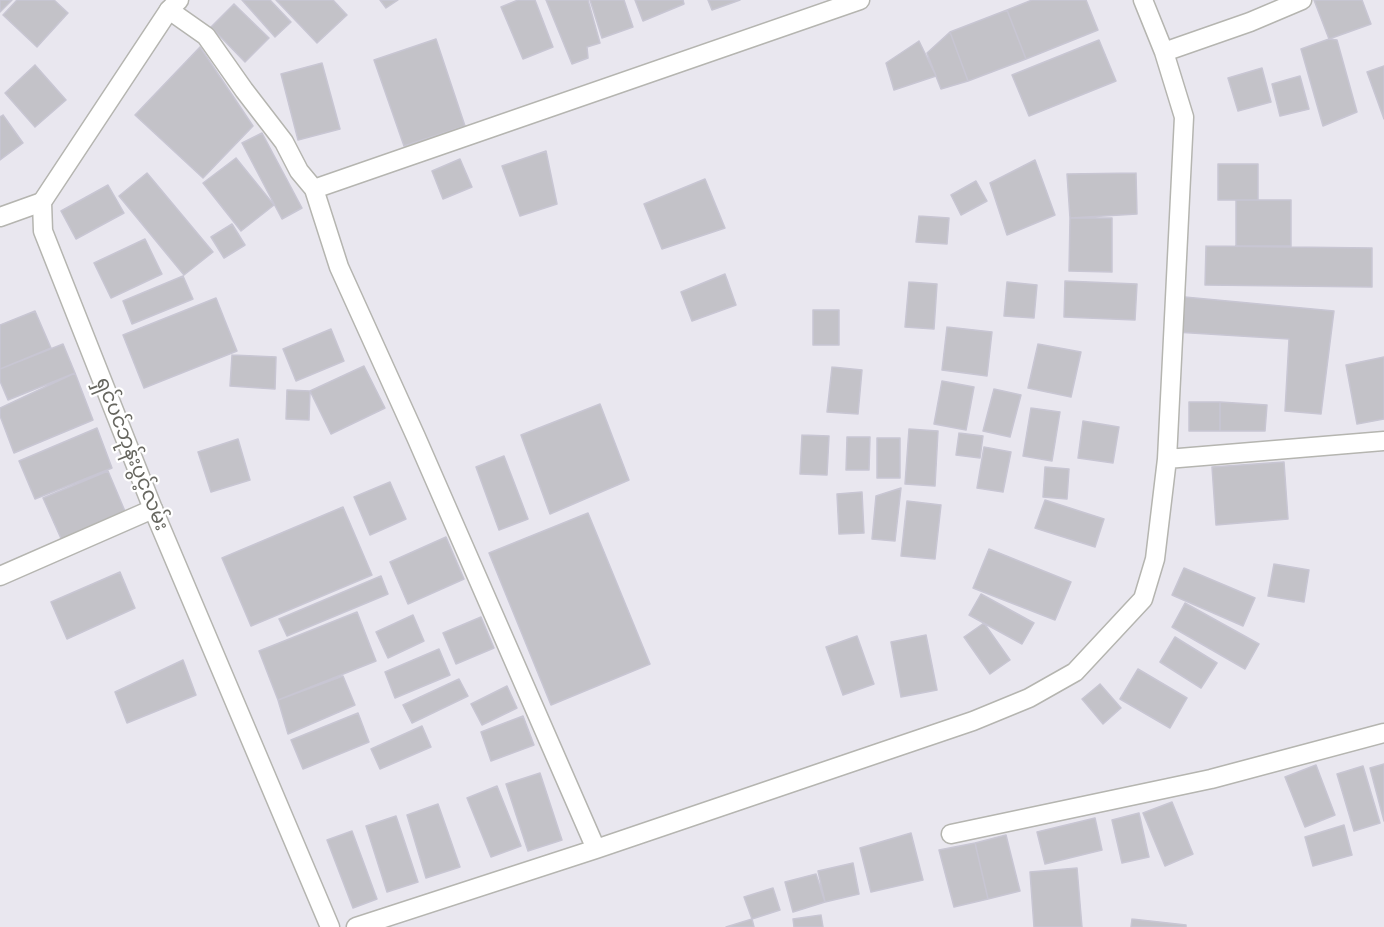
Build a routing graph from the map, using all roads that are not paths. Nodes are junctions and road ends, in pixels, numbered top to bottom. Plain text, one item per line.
1 (860, 0) edge
2 (1143, 0) edge
3 (1302, 0) edge
4 (174, 5) edge
5 (1164, 52) junction
6 (314, 189) junction
7 (42, 202) junction
8 (0, 217) edge
9 (1384, 441) edge
10 (1167, 459) junction
11 (153, 509) junction
12 (0, 576) edge
13 (1384, 733) edge
14 (951, 834) dead end
15 (596, 849) junction
16 (330, 927) edge
17 (356, 927) edge

1 - 6 street
2 - 5 street
3 - 5 street
4 - 6 street
4 - 7 street
5 - 10 street
6 - 15 street
7 - 8 street
7 - 11 street, ရှင်ပင်ဘုန်းပွင့်လမ်း
9 - 10 street
10 - 15 street
11 - 12 street
11 - 16 street, ရှင်ပင်ဘုန်းပွင့်လမ်း
13 - 14 street
15 - 17 street

